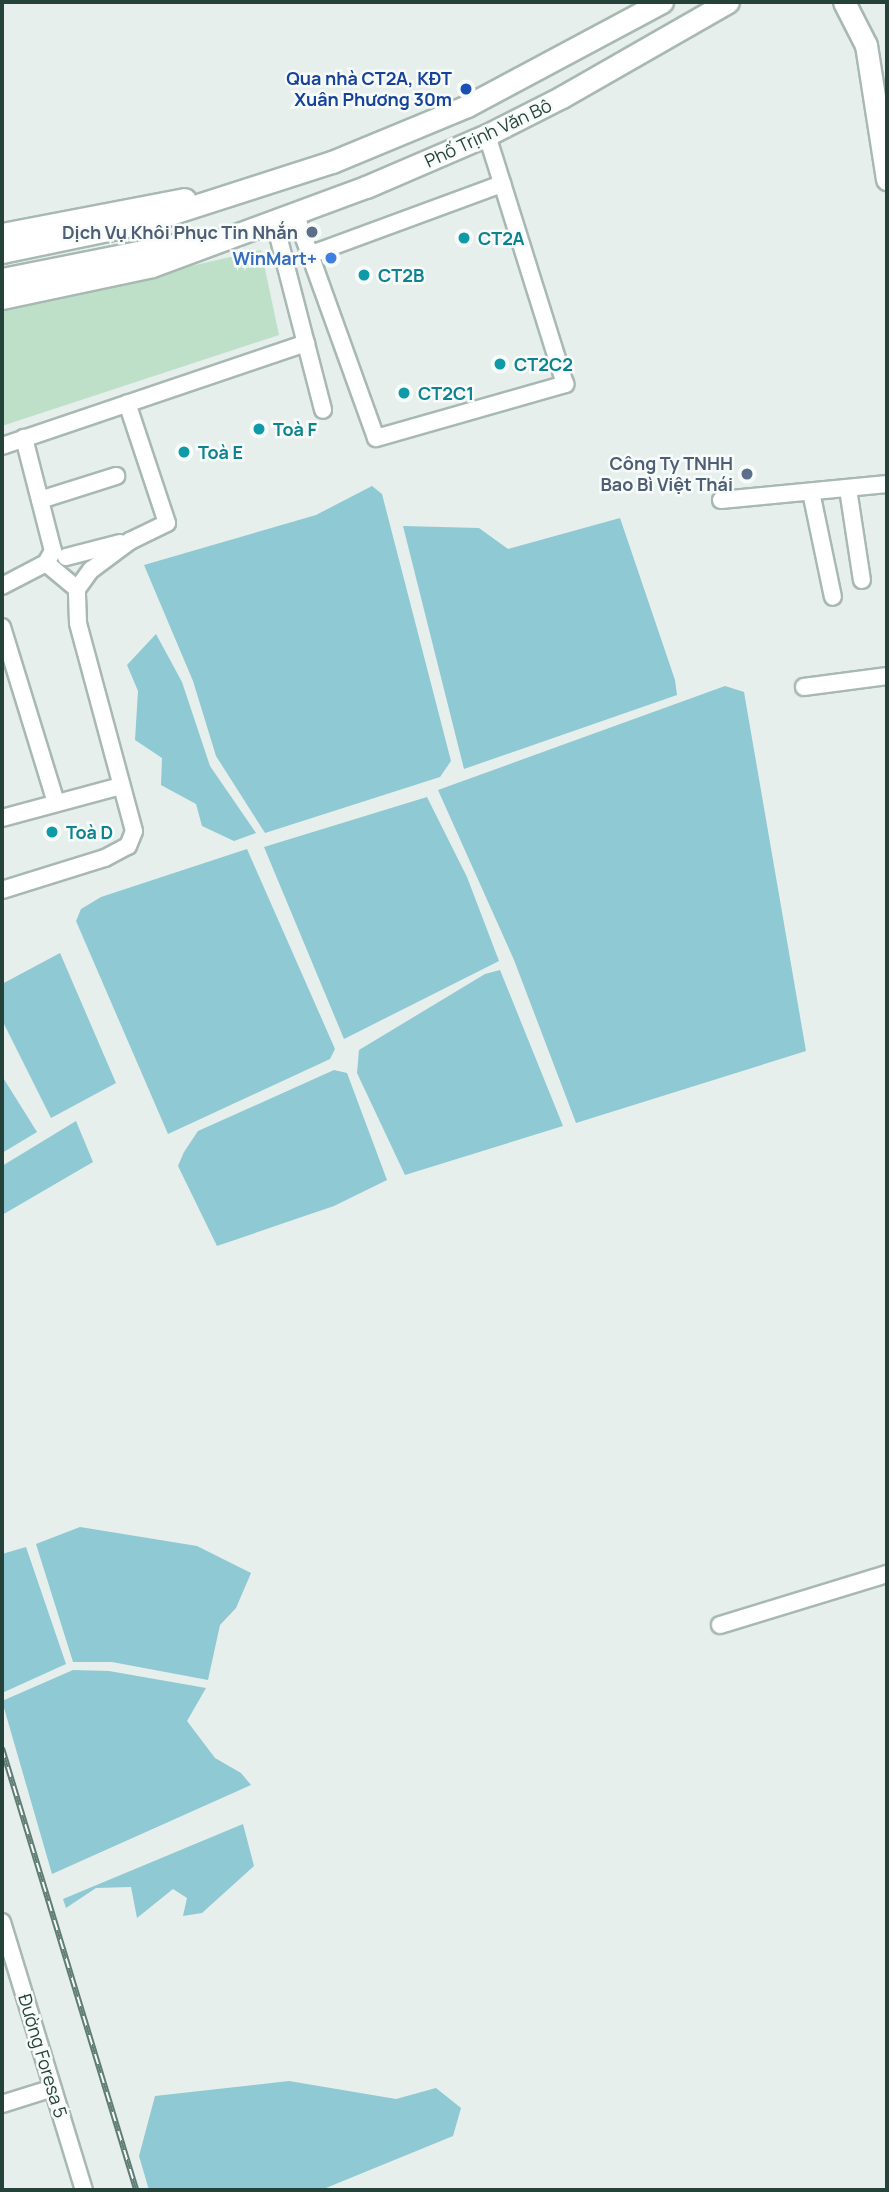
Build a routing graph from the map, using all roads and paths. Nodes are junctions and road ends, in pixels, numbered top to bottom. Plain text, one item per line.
1 (662, 2) edge
2 (728, 2) edge
3 (844, 2) edge
4 (487, 135) junction
5 (887, 179) edge
6 (502, 184) junction
7 (249, 190) junction
8 (295, 213) junction
9 (274, 220) junction
10 (2, 234) edge
11 (233, 234) junction
12 (2, 252) edge
13 (309, 256) junction
14 (2, 279) edge
15 (2, 298) edge
16 (306, 343) junction
17 (127, 403) junction
18 (323, 410) dead end
19 (24, 438) junction
20 (2, 446) edge
21 (117, 476) dead end
22 (887, 484) edge
23 (848, 489) junction
24 (811, 492) junction
25 (40, 500) junction
26 (721, 500) dead end
27 (130, 541) junction
28 (55, 557) junction
29 (91, 570) junction
30 (862, 580) dead end
31 (2, 586) edge
32 (77, 589) junction
33 (833, 597) dead end
34 (2, 627) edge
35 (887, 676) edge
36 (804, 687) dead end
37 (121, 786) junction
38 (56, 802) junction
39 (2, 818) edge
40 (2, 890) edge
41 (887, 1574) edge
42 (720, 1625) dead end
43 (2, 1922) edge
44 (52, 2088) junction
45 (2, 2104) edge
46 (84, 2190) edge

1 - 7 main road, Phố Trịnh Văn Bô
2 - 4 main road, Phố Trịnh Văn Bô
3 - 5 main road
4 - 6 street
4 - 8 main road, Phố Trịnh Văn Bô
6 - 13 street
6 - 13 street
7 - 10 main road, Phố Trịnh Văn Bô
7 - 12 main road, Phố Trịnh Văn Bô
8 - 9 main road, Phố Trịnh Văn Bô
8 - 13 street
9 - 11 main road, Phố Trịnh Văn Bô
9 - 16 street
11 - 14 main road, Phố Trịnh Văn Bô
11 - 15 main road, Phố Trịnh Văn Bô
16 - 17 street
16 - 18 street
17 - 19 street
17 - 27 street
19 - 20 street
19 - 25 street
21 - 25 street
22 - 23 street
23 - 24 street
23 - 30 street
24 - 26 street
24 - 33 street
25 - 28 street
27 - 28 street
27 - 29 street
28 - 29 street
28 - 31 street
28 - 32 street
29 - 32 street
32 - 37 street
34 - 38 street
35 - 36 street
37 - 38 street
37 - 40 street
38 - 39 street
41 - 42 street
43 - 44 street, Đường Foresa 5
44 - 45 street
44 - 46 street, Đường Foresa 5

